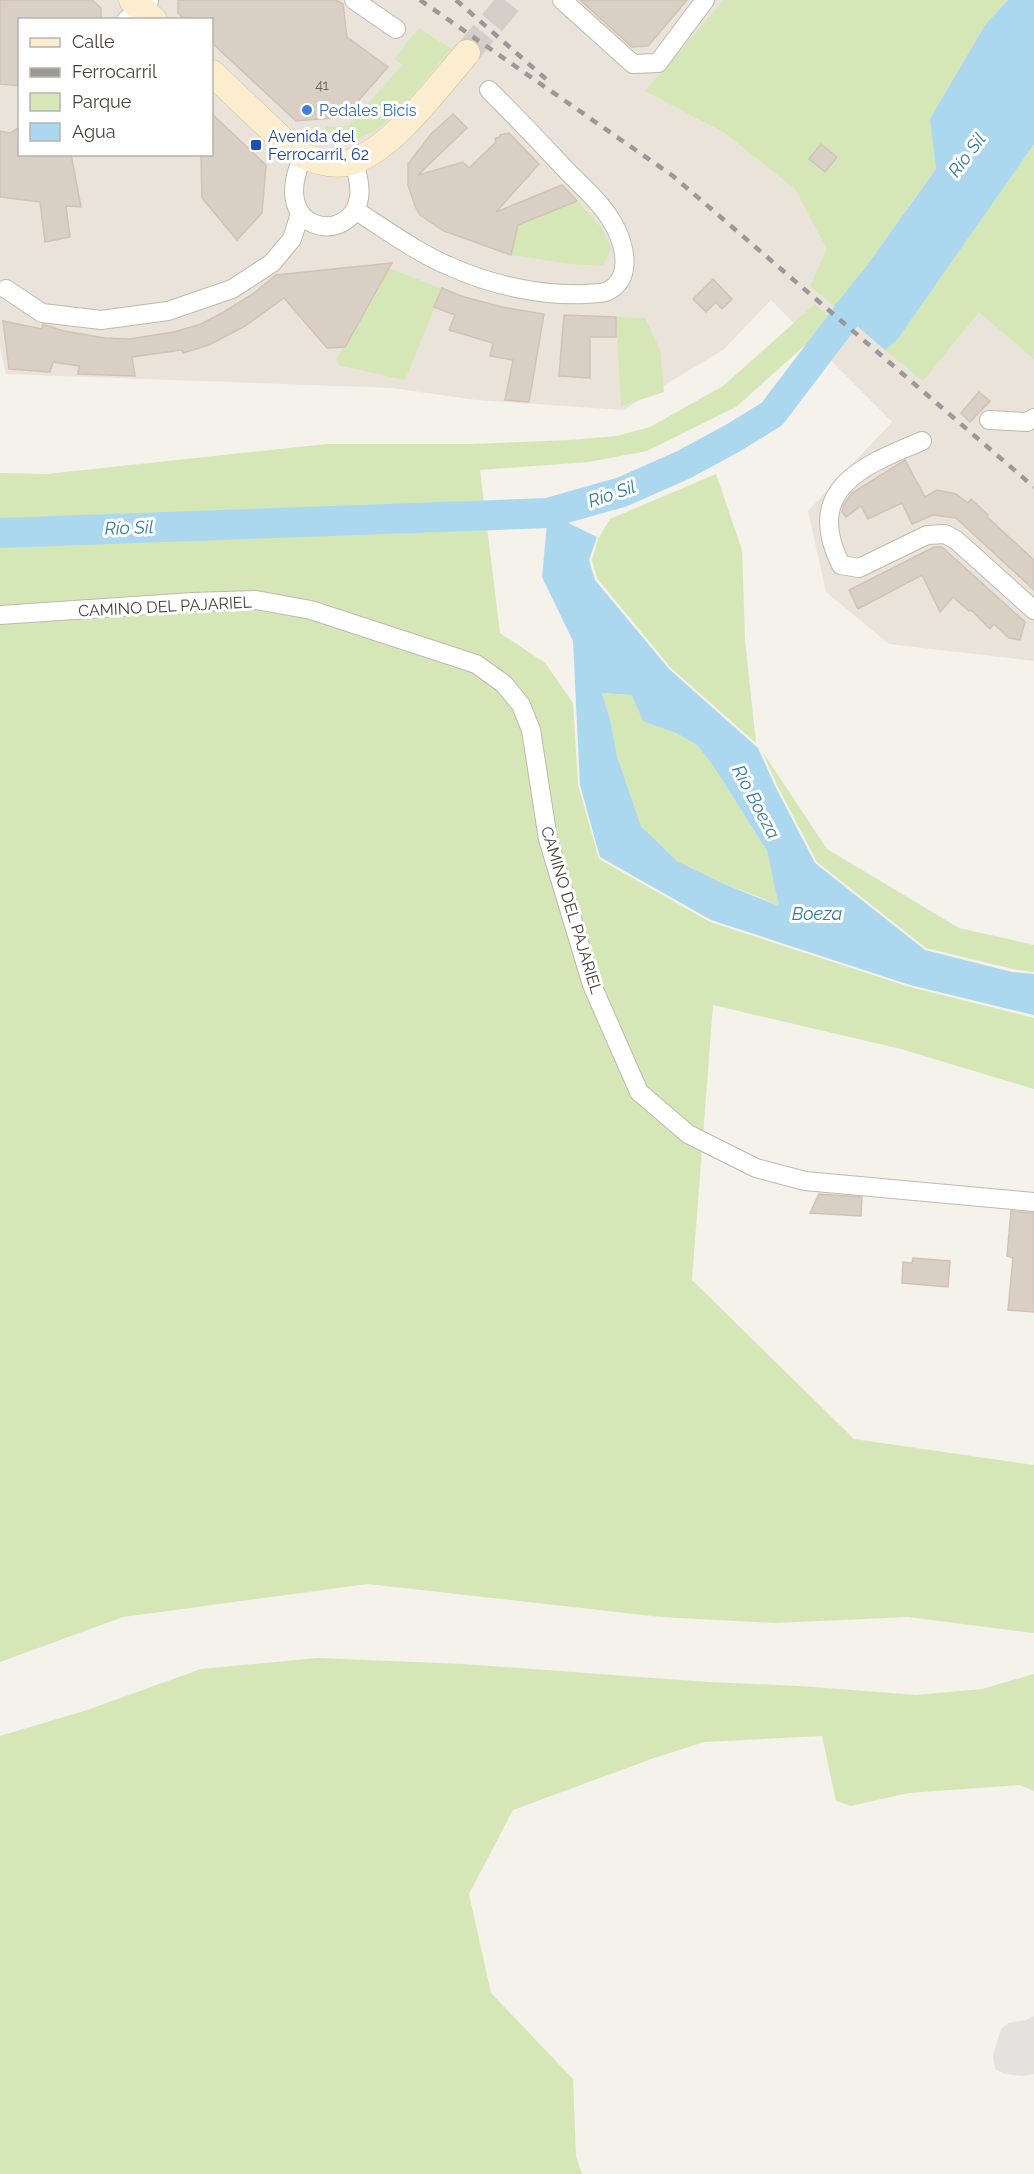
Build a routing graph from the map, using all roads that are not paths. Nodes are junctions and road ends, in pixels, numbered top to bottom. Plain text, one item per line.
1 (354, 0) edge
2 (562, 0) edge
3 (705, 0) edge
4 (396, 29) dead end
5 (467, 53) tunnel mouth
6 (213, 74) edge
7 (489, 90) dead end
8 (303, 157) junction
9 (354, 161) junction
10 (356, 210) junction
11 (300, 214) junction
12 (6, 289) dead end
13 (1034, 418) edge
14 (989, 420) dead end
15 (922, 441) dead end
16 (1034, 610) edge
17 (0, 615) edge
18 (1034, 1202) edge

1 - 4 street
2 - 3 street
5 - 9 street
6 - 8 street
7 - 10 street
8 - 9 street
8 - 11 street
9 - 10 street
10 - 11 street
11 - 12 street
13 - 14 street
15 - 16 street
17 - 18 street, CAMINO DEL PAJARIEL

